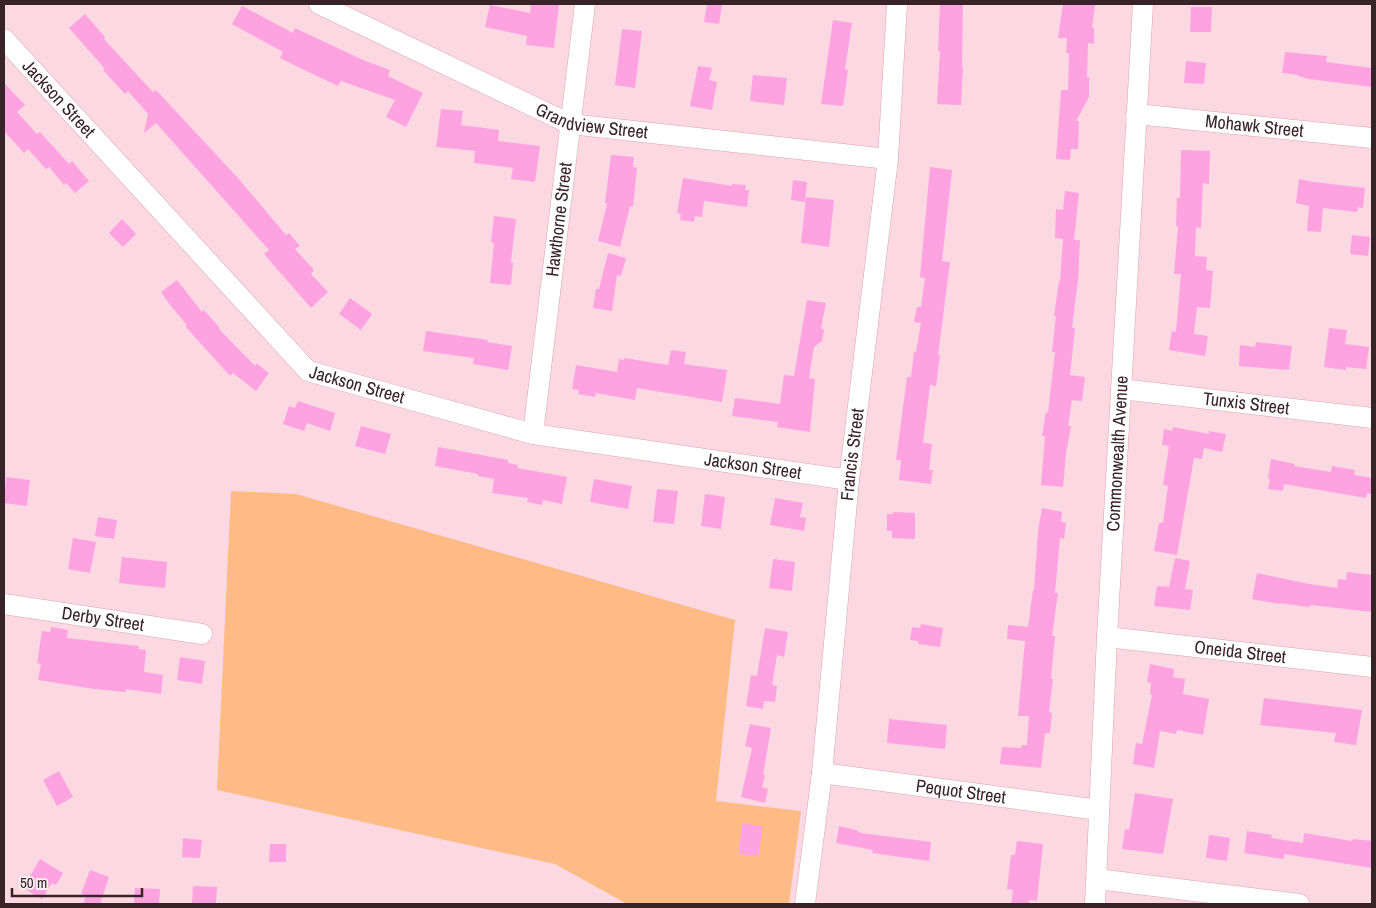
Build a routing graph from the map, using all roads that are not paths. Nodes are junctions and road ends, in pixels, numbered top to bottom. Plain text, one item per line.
1 (319, 4) edge
2 (585, 4) edge
3 (897, 4) edge
4 (1143, 4) edge
5 (4, 39) edge
6 (1136, 114) junction
7 (570, 124) junction
8 (1372, 138) edge
9 (888, 159) junction
10 (1121, 389) junction
11 (1372, 418) edge
12 (533, 434) junction
13 (849, 480) junction
14 (4, 604) edge
15 (202, 634) dead end
16 (1107, 637) junction
17 (1372, 667) edge
18 (822, 773) junction
19 (1099, 810) junction
20 (1097, 879) junction
21 (805, 904) edge
22 (1095, 904) edge
23 (1299, 904) edge

1 - 7 street, Grandview Street
2 - 7 street, Hawthorne Street
3 - 9 street, Francis Street
4 - 6 street, Commonwealth Avenue
5 - 12 street, Jackson Street
6 - 8 street, Mohawk Street
6 - 10 street, Commonwealth Avenue
7 - 9 street, Grandview Street
7 - 12 street, Hawthorne Street
9 - 13 street, Francis Street
10 - 11 street, Tunxis Street
10 - 16 street, Commonwealth Avenue
12 - 13 street, Jackson Street
13 - 18 street, Francis Street
14 - 15 street, Derby Street
16 - 17 street, Oneida Street
16 - 19 street, Commonwealth Avenue
18 - 19 street, Pequot Street
18 - 21 street, Francis Street
19 - 20 street, Commonwealth Avenue
20 - 22 street, Commonwealth Avenue
20 - 23 street

